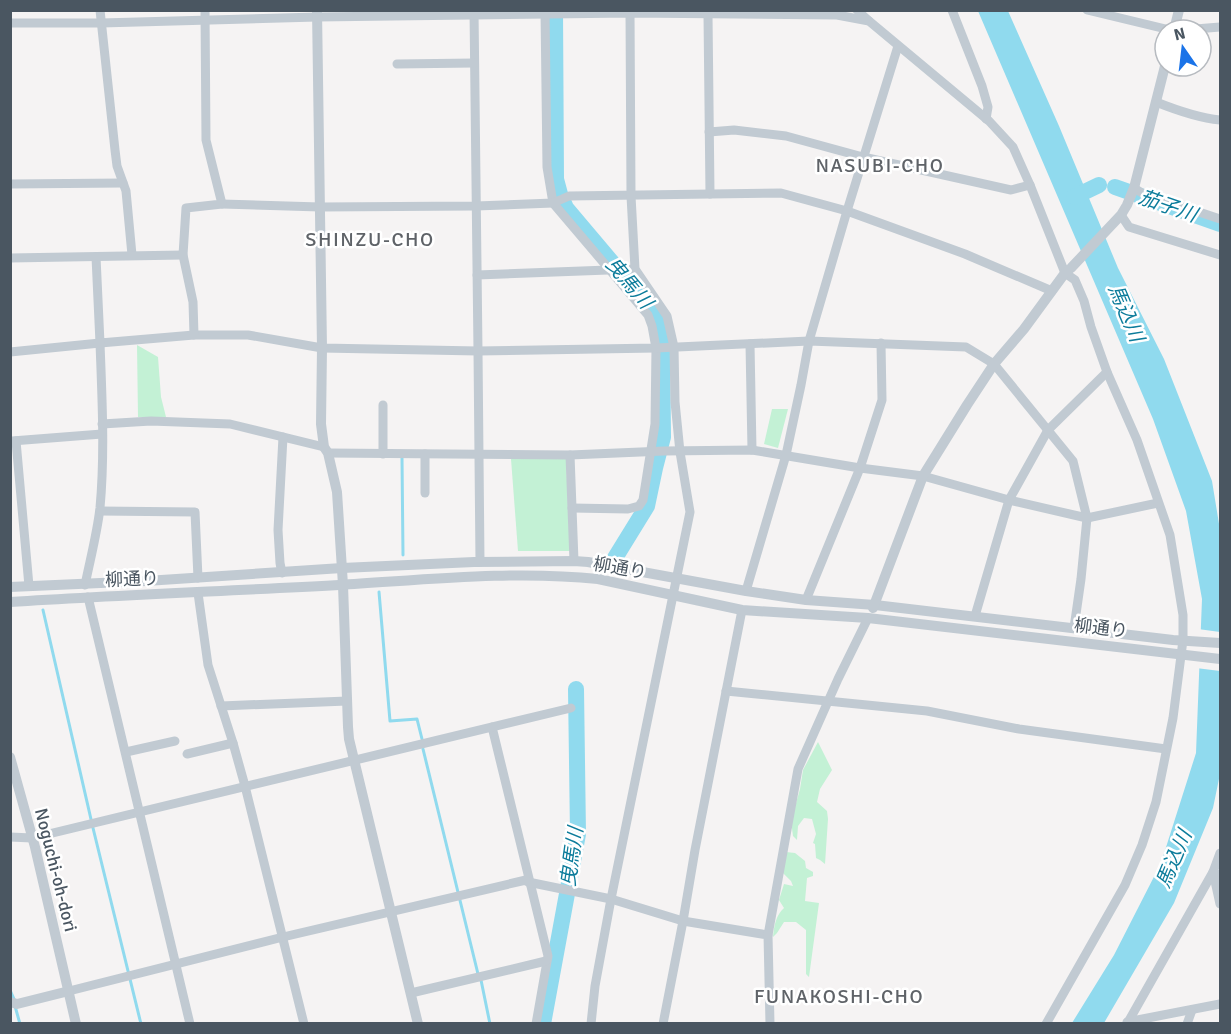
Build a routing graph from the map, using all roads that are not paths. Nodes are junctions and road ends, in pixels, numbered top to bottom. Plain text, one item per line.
1 (100, 10) edge
2 (857, 10) edge
3 (952, 10) edge
4 (1093, 11) edge
5 (630, 12) edge
6 (399, 13) edge
7 (474, 13) edge
8 (730, 13) edge
9 (317, 14) edge
10 (549, 14) edge
11 (206, 15) edge
12 (708, 15) junction
13 (869, 21) junction
14 (10, 23) edge
15 (101, 23) junction
16 (1153, 25) edge
17 (898, 46) junction
18 (474, 63) junction
19 (397, 64) dead end
20 (1162, 78) edge
21 (1156, 102) junction
22 (986, 119) junction
23 (1221, 120) edge
24 (709, 132) junction
25 (863, 157) junction
26 (123, 183) junction
27 (10, 184) edge
28 (1030, 185) junction
29 (1134, 188) junction
30 (710, 194) junction
31 (631, 196) junction
32 (555, 202) junction
33 (222, 204) junction
34 (476, 206) junction
35 (320, 207) junction
36 (846, 211) junction
37 (1119, 217) junction
38 (1221, 219) edge
39 (132, 255) junction
40 (183, 255) junction
41 (1221, 255) edge
42 (96, 257) junction
43 (10, 258) edge
44 (631, 269) junction
45 (611, 270) junction
46 (1068, 270) junction
47 (477, 275) junction
48 (1052, 291) junction
49 (195, 335) junction
50 (808, 341) junction
51 (100, 343) junction
52 (881, 343) junction
53 (750, 344) junction
54 (322, 348) junction
55 (657, 348) junction
56 (671, 348) junction
57 (478, 351) junction
58 (10, 352) edge
59 (994, 364) junction
60 (1107, 372) junction
61 (382, 405) dead end
62 (102, 429) junction
63 (1048, 430) junction
64 (283, 437) junction
65 (13, 441) edge
66 (326, 450) junction
67 (752, 450) junction
68 (652, 452) junction
69 (680, 452) junction
70 (383, 454) junction
71 (425, 454) junction
72 (479, 455) junction
73 (570, 455) junction
74 (786, 455) junction
75 (860, 468) junction
76 (923, 476) junction
77 (425, 493) dead end
78 (1009, 500) junction
79 (1158, 503) junction
80 (572, 508) junction
81 (99, 511) junction
82 (1087, 518) junction
83 (574, 561) junction
84 (480, 562) junction
85 (342, 568) junction
86 (282, 573) junction
87 (198, 578) junction
88 (676, 578) junction
89 (85, 585) junction
90 (343, 585) junction
91 (29, 586) junction
92 (10, 587) edge
93 (746, 591) junction
94 (198, 593) junction
95 (672, 594) junction
96 (88, 597) junction
97 (806, 600) junction
98 (10, 602) edge
99 (875, 605) junction
100 (742, 610) junction
101 (975, 616) junction
102 (868, 618) junction
103 (1074, 628) junction
104 (1186, 640) junction
105 (1221, 643) edge
106 (1187, 655) junction
107 (1221, 659) edge
108 (726, 691) junction
109 (347, 701) junction
110 (828, 701) junction
111 (221, 706) junction
112 (571, 708) dead end
113 (492, 727) junction
114 (175, 741) dead end
115 (233, 742) junction
116 (1166, 749) junction
117 (126, 752) junction
118 (187, 754) dead end
119 (10, 757) edge
120 (354, 760) junction
121 (245, 786) junction
122 (140, 812) junction
123 (10, 837) edge
124 (32, 838) junction
125 (1221, 852) edge
126 (1217, 874) edge
127 (528, 882) junction
128 (611, 899) junction
129 (1221, 904) edge
130 (391, 912) junction
131 (683, 921) junction
132 (768, 935) junction
133 (283, 937) junction
134 (546, 961) junction
135 (176, 965) junction
136 (69, 991) junction
137 (411, 993) junction
138 (10, 1002) edge
139 (1221, 1004) edge
140 (1192, 1010) junction
141 (76, 1023) edge
142 (190, 1023) edge
143 (304, 1023) edge
144 (418, 1023) edge
145 (536, 1023) edge
146 (591, 1023) edge
147 (663, 1023) edge
148 (770, 1023) edge
149 (1046, 1023) edge
150 (1127, 1023) edge
151 (1187, 1023) edge

1 - 15 street
2 - 13 street
3 - 22 street
4 - 16 street
5 - 10 street
5 - 12 street
5 - 31 street
6 - 7 street
6 - 9 street
7 - 10 street
7 - 18 street
8 - 12 street
8 - 13 street
9 - 11 street
9 - 35 street
10 - 32 street
11 - 15 street
11 - 33 street
12 - 24 street
13 - 17 street
14 - 15 street
15 - 26 street
17 - 22 street
17 - 25 street
18 - 19 street
18 - 34 street
20 - 21 street
21 - 23 street
21 - 29 street
22 - 28 street
24 - 25 street
24 - 30 street
25 - 28 street
25 - 36 street
26 - 27 street
26 - 39 street
28 - 46 street
29 - 37 street
29 - 38 street
30 - 31 street
30 - 36 street
31 - 32 street
31 - 44 street
32 - 34 street
32 - 45 street
33 - 35 street
33 - 40 street
34 - 35 street
34 - 47 street
35 - 54 street
36 - 48 street
36 - 50 street
37 - 41 street
37 - 46 street
39 - 40 street
39 - 42 street
40 - 49 street
42 - 43 street
42 - 51 street
44 - 45 street
44 - 56 street
45 - 47 street
45 - 55 street
46 - 48 street
46 - 60 street
47 - 57 street
48 - 59 street
49 - 51 street
49 - 54 street
50 - 52 street
50 - 53 street
50 - 74 street
51 - 58 street
51 - 62 street
52 - 59 street
52 - 75 street
53 - 56 street
53 - 67 street
54 - 57 street
54 - 66 street
55 - 56 street
55 - 57 street
55 - 68 street
56 - 69 street
57 - 72 street
59 - 63 street
59 - 76 street
60 - 63 street
60 - 79 street
61 - 70 street
62 - 64 street
62 - 65 street
62 - 81 street
63 - 78 street
63 - 82 street
64 - 66 street
64 - 86 street
65 - 91 street
66 - 70 street
66 - 85 street
67 - 69 street
67 - 74 street
68 - 69 street
68 - 73 street
68 - 80 street
69 - 88 street
70 - 71 street
71 - 72 street
71 - 77 street
72 - 73 street
72 - 84 street
73 - 80 street
74 - 75 street
74 - 93 street
75 - 76 street
75 - 97 street
76 - 78 street
76 - 99 street
78 - 82 street
78 - 101 street
79 - 82 street
79 - 104 street
80 - 83 street
81 - 87 street
81 - 89 street
82 - 103 street
83 - 84 street, 柳通り
83 - 88 street, 柳通り
84 - 85 street, 柳通り
85 - 86 street, 柳通り
85 - 90 street
86 - 87 street, 柳通り
87 - 89 street, 柳通り
88 - 93 street, 柳通り
88 - 95 street
89 - 91 street, 柳通り
90 - 94 street, 柳通り
90 - 95 street, 柳通り
90 - 109 street
91 - 92 street, 柳通り
93 - 97 street, 柳通り
94 - 96 street, 柳通り
94 - 111 street
95 - 100 street, 柳通り
95 - 128 street
96 - 98 street, 柳通り
96 - 117 street
97 - 99 street, 柳通り
99 - 101 street, 柳通り
99 - 102 street
100 - 102 street, 柳通り
100 - 108 street
101 - 103 street, 柳通り
102 - 106 street, 柳通り
102 - 110 street
103 - 104 street, 柳通り
104 - 105 street, 柳通り
104 - 106 street
106 - 107 street, 柳通り
106 - 116 street
108 - 110 street
108 - 131 street
109 - 111 street
109 - 120 street
110 - 116 street
110 - 132 street
111 - 115 street
112 - 113 street
113 - 120 street
113 - 127 street
114 - 117 street
115 - 118 street
115 - 121 street
116 - 149 street
117 - 122 street
119 - 124 street, Noguchi-oh-dori
120 - 121 street
120 - 130 street
121 - 122 street
121 - 133 street
122 - 124 street
122 - 135 street
123 - 124 street
124 - 136 street, Noguchi-oh-dori
125 - 126 street
126 - 129 street
126 - 150 street
127 - 128 street
127 - 130 street
127 - 134 street
128 - 131 street
128 - 146 street
130 - 133 street
130 - 137 street
131 - 132 street
131 - 147 street
132 - 148 street
133 - 135 street
133 - 143 street
134 - 137 street
134 - 145 street
135 - 136 street
135 - 142 street
136 - 138 street
136 - 141 street, Noguchi-oh-dori
137 - 144 street
139 - 140 street
140 - 150 street
140 - 151 street

